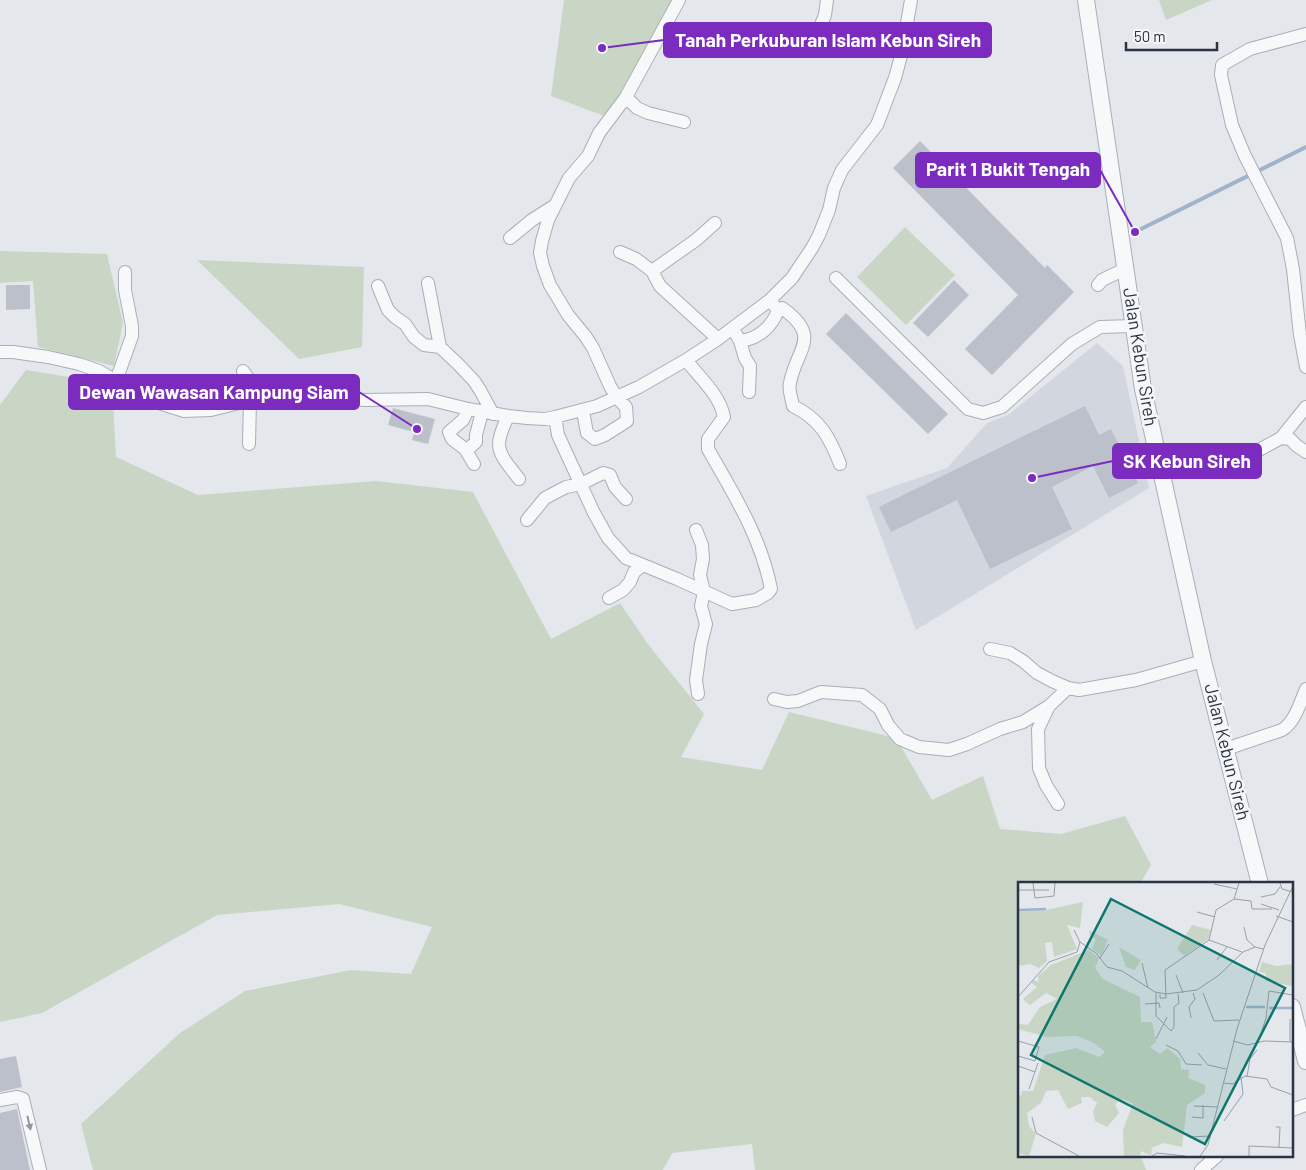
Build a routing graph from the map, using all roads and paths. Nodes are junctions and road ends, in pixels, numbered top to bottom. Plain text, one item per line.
1 (679, 0) edge
2 (827, 0) edge
3 (911, 0) edge
4 (1086, 0) edge
5 (1306, 34) edge
6 (815, 39) dead end
7 (626, 97) junction
8 (684, 122) dead end
9 (554, 206) junction
10 (715, 223) dead end
11 (510, 238) dead end
12 (620, 252) dead end
13 (1125, 269) junction
14 (652, 271) junction
15 (125, 272) dead end
16 (836, 278) dead end
17 (428, 283) dead end
18 (1098, 284) dead end
19 (378, 286) dead end
20 (774, 305) junction
21 (1133, 326) junction
22 (732, 329) junction
23 (718, 339) junction
24 (740, 341) junction
25 (440, 347) junction
26 (0, 352) edge
27 (686, 360) junction
28 (1306, 367) edge
29 (243, 371) dead end
30 (116, 381) junction
31 (749, 392) dead end
32 (263, 395) junction
33 (617, 398) junction
34 (250, 400) junction
35 (1306, 407) edge
36 (468, 409) junction
37 (583, 411) junction
38 (488, 413) junction
39 (508, 416) junction
40 (555, 417) junction
41 (1281, 438) junction
42 (249, 444) dead end
43 (465, 449) junction
44 (1306, 452) edge
45 (474, 464) dead end
46 (840, 464) dead end
47 (1161, 473) junction
48 (520, 479) dead end
49 (581, 484) junction
50 (626, 499) dead end
51 (526, 520) dead end
52 (696, 530) dead end
53 (643, 566) junction
54 (704, 592) junction
55 (608, 598) dead end
56 (990, 649) dead end
57 (1203, 661) junction
58 (1068, 688) junction
59 (1306, 690) edge
60 (698, 694) dead end
61 (774, 699) dead end
62 (1049, 706) junction
63 (1226, 750) junction
64 (1058, 804) dead end
65 (1259, 882) edge
66 (1294, 1016) edge
67 (1306, 1061) edge
68 (0, 1100) edge
69 (1306, 1105) edge
70 (1294, 1109) edge
71 (1215, 1158) edge
72 (40, 1170) edge
73 (1201, 1170) edge

1 - 7 street
2 - 6 street
3 - 20 street
4 - 13 street, Jalan Kebun Sireh
5 - 28 street
7 - 8 street
7 - 9 street
9 - 11 street
9 - 33 street
10 - 14 street
12 - 14 street
13 - 18 street
13 - 21 street, Jalan Kebun Sireh
14 - 23 street
15 - 30 street
16 - 21 street
17 - 25 street
19 - 25 street
20 - 22 street
20 - 24 street
20 - 46 street
21 - 47 street, Jalan Kebun Sireh
22 - 23 street
22 - 24 street
23 - 27 street
24 - 31 street
25 - 38 street
26 - 30 street
27 - 33 street
27 - 54 street
29 - 32 street
30 - 34 street
32 - 34 street
32 - 36 street
33 - 37 street
33 - 37 street
34 - 42 street
35 - 41 street
36 - 38 street
36 - 43 street
37 - 40 street
38 - 39 street
38 - 43 street
39 - 40 street
39 - 48 street
40 - 49 street
41 - 44 street
41 - 47 street
43 - 45 street
47 - 57 street, Jalan Kebun Sireh
49 - 50 street
49 - 51 street
49 - 53 street
52 - 54 street
53 - 54 street
53 - 55 street
54 - 60 street
56 - 58 street
57 - 58 street
57 - 63 street, Jalan Kebun Sireh
58 - 62 street
59 - 63 street
61 - 62 street
62 - 64 street
63 - 65 street, Jalan Kebun Sireh
66 - 67 street
68 -> 72 street
69 - 70 street
71 - 73 street

